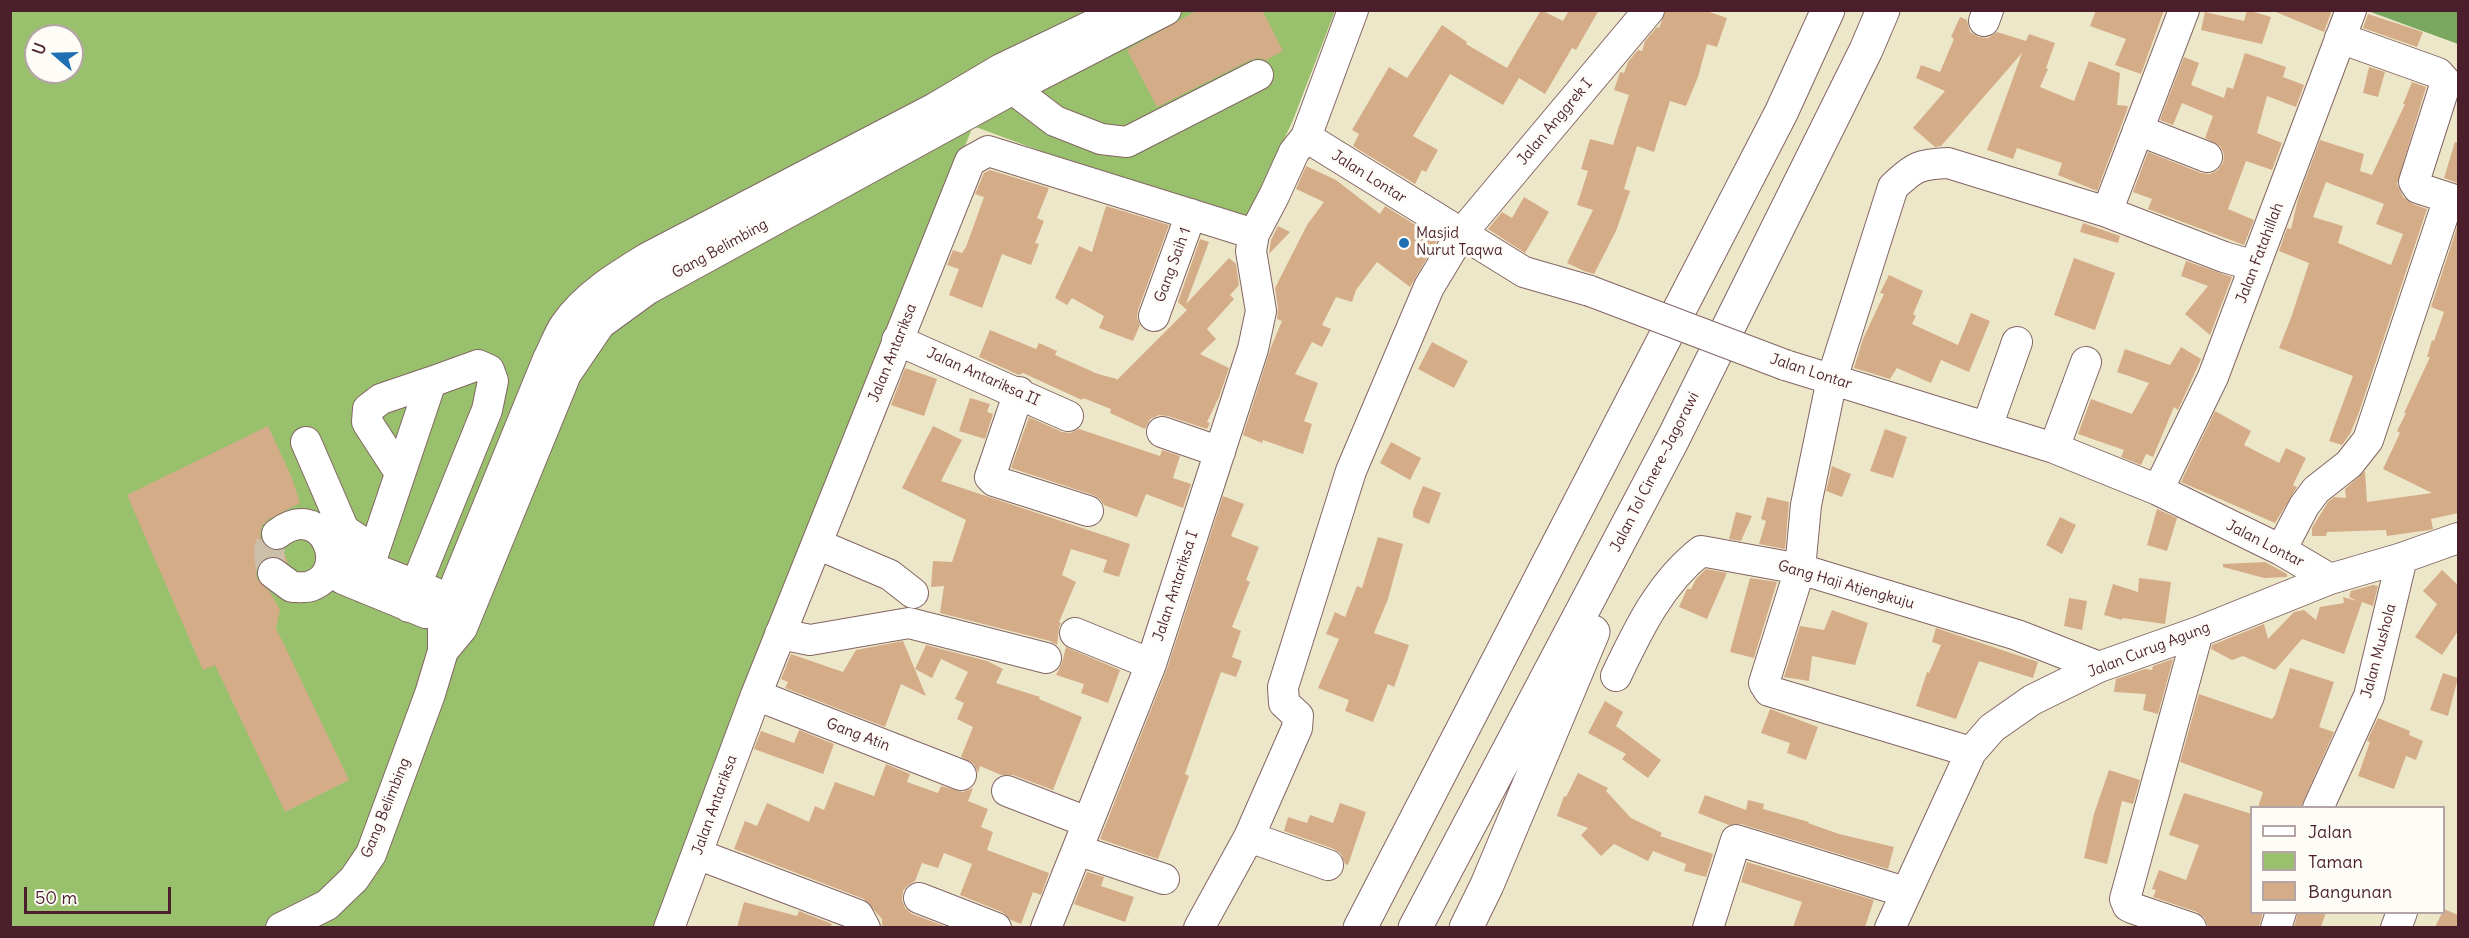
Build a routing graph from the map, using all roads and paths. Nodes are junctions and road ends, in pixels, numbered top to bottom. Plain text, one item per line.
1 (1124, 10) edge
2 (1166, 10) edge
3 (1353, 10) edge
4 (1648, 10) edge
5 (1828, 10) edge
6 (1883, 10) edge
7 (2184, 10) edge
8 (2351, 10) edge
9 (2340, 38) junction
10 (1258, 75) dead end
11 (1007, 79) junction
12 (1055, 121) junction
13 (2138, 130) junction
14 (1306, 137) junction
15 (2207, 157) dead end
16 (1047, 168) junction
17 (2454, 200) edge
18 (2107, 212) junction
19 (1191, 214) junction
20 (1254, 234) junction
21 (1461, 234) junction
22 (2256, 266) junction
23 (1154, 316) dead end
24 (897, 340) junction
25 (2017, 342) dead end
26 (2086, 362) dead end
27 (1832, 379) junction
28 (431, 382) junction
29 (1019, 392) junction
30 (1068, 416) dead end
31 (1987, 427) junction
32 (1162, 432) dead end
33 (1673, 439) junction
34 (306, 442) dead end
35 (2054, 448) junction
36 (1220, 452) junction
37 (400, 473) junction
38 (2158, 490) junction
39 (1088, 511) dead end
40 (277, 534) dead end
41 (2458, 538) edge
42 (817, 544) junction
43 (2281, 550) junction
44 (2402, 558) junction
45 (330, 563) junction
46 (368, 568) junction
47 (1800, 569) junction
48 (273, 573) dead end
49 (2331, 579) junction
50 (914, 593) dead end
51 (412, 596) junction
52 (457, 614) junction
53 (2198, 632) junction
54 (780, 634) junction
55 (1086, 638) dead end
56 (1046, 658) dead end
57 (1150, 664) junction
58 (2099, 667) junction
59 (1616, 676) dead end
60 (756, 695) junction
61 (1971, 752) junction
62 (961, 775) dead end
63 (1007, 790) dead end
64 (2318, 806) edge
65 (1407, 835) junction
66 (1082, 836) junction
67 (1249, 837) junction
68 (698, 854) junction
69 (1328, 865) dead end
70 (1164, 879) dead end
71 (1905, 892) junction
72 (919, 898) dead end
73 (281, 927) edge
74 (669, 927) edge
75 (865, 927) edge
76 (996, 927) edge
77 (1046, 927) edge
78 (1199, 927) edge
79 (1351, 927) edge
80 (1360, 927) edge
81 (1415, 927) edge
82 (1466, 927) edge
83 (1708, 927) edge
84 (1890, 927) edge
85 (2191, 927) edge

1 - 11 street, Gang Belimbing
2 - 11 street, Gang Belimbing
3 - 14 street
4 - 21 street, Jalan Anggrek I
5 - 65 highway
6 - 33 highway, Jalan Tol Cinere–Jagorawi
7 - 13 street
8 - 9 street, Jalan Fatahillah
9 - 17 street
9 - 22 street, Jalan Fatahillah
10 - 12 street
11 - 12 street
11 - 52 street, Gang Belimbing
12 - 16 street
13 - 15 street
13 - 18 street
14 - 20 street
14 - 21 street, Jalan Lontar
16 - 19 street, Jalan Antariksa
16 - 24 street, Jalan Antariksa
17 - 43 street
18 - 22 street
18 - 27 street
19 - 20 street, Jalan Antariksa
19 - 23 street, Gang Saih 1
20 - 36 street, Jalan Antariksa I
21 - 27 street, Jalan Lontar, bridge
21 - 67 street, Jalan Anggrek I
22 - 38 street, Jalan Fatahillah
24 - 29 street, Jalan Antariksa II
24 - 42 street, Jalan Antariksa
25 - 31 street
26 - 35 street
27 - 31 street, Jalan Lontar
27 - 47 street
28 - 37 street
28 - 37 street
28 - 51 street
29 - 30 street, Jalan Antariksa II
29 - 39 street
31 - 35 street, Jalan Lontar
32 - 36 street
33 - 81 highway, Jalan Tol Cinere–Jagorawi
33 - 82 highway
34 - 46 street
35 - 38 street, Jalan Lontar
36 - 57 street, Jalan Antariksa I
37 - 46 street
38 - 43 street, Jalan Lontar
40 - 45 street
41 - 44 street, Jalan Curug Agung
42 - 50 street
42 - 54 street, Jalan Antariksa
43 - 49 street, Jalan Lontar
44 - 49 street, Jalan Curug Agung
44 - 64 street, Jalan Mushola
45 - 46 street
45 - 48 street
46 - 51 street
47 - 58 street, Gang Haji Atjengkuju
47 - 59 street, Gang Haji Atjengkuju
47 - 61 street
49 - 53 street, Jalan Curug Agung
51 - 52 street
52 - 73 street, Gang Belimbing
53 - 58 street, Jalan Curug Agung
53 - 85 street
54 - 56 street
54 - 60 street, Jalan Antariksa
55 - 57 street
57 - 66 street, Jalan Antariksa I
58 - 61 street, Jalan Curug Agung
60 - 62 street, Gang Atin
60 - 68 street, Jalan Antariksa
61 - 71 street, Jalan Curug Agung
63 - 66 street
65 - 79 highway
65 - 80 highway
66 - 70 street
66 - 77 street, Jalan Antariksa I
67 - 69 street
67 - 78 street, Jalan Anggrek I
68 - 74 street, Jalan Antariksa
68 - 75 street
71 - 83 street
71 - 84 street, Jalan Curug Agung
72 - 76 street

